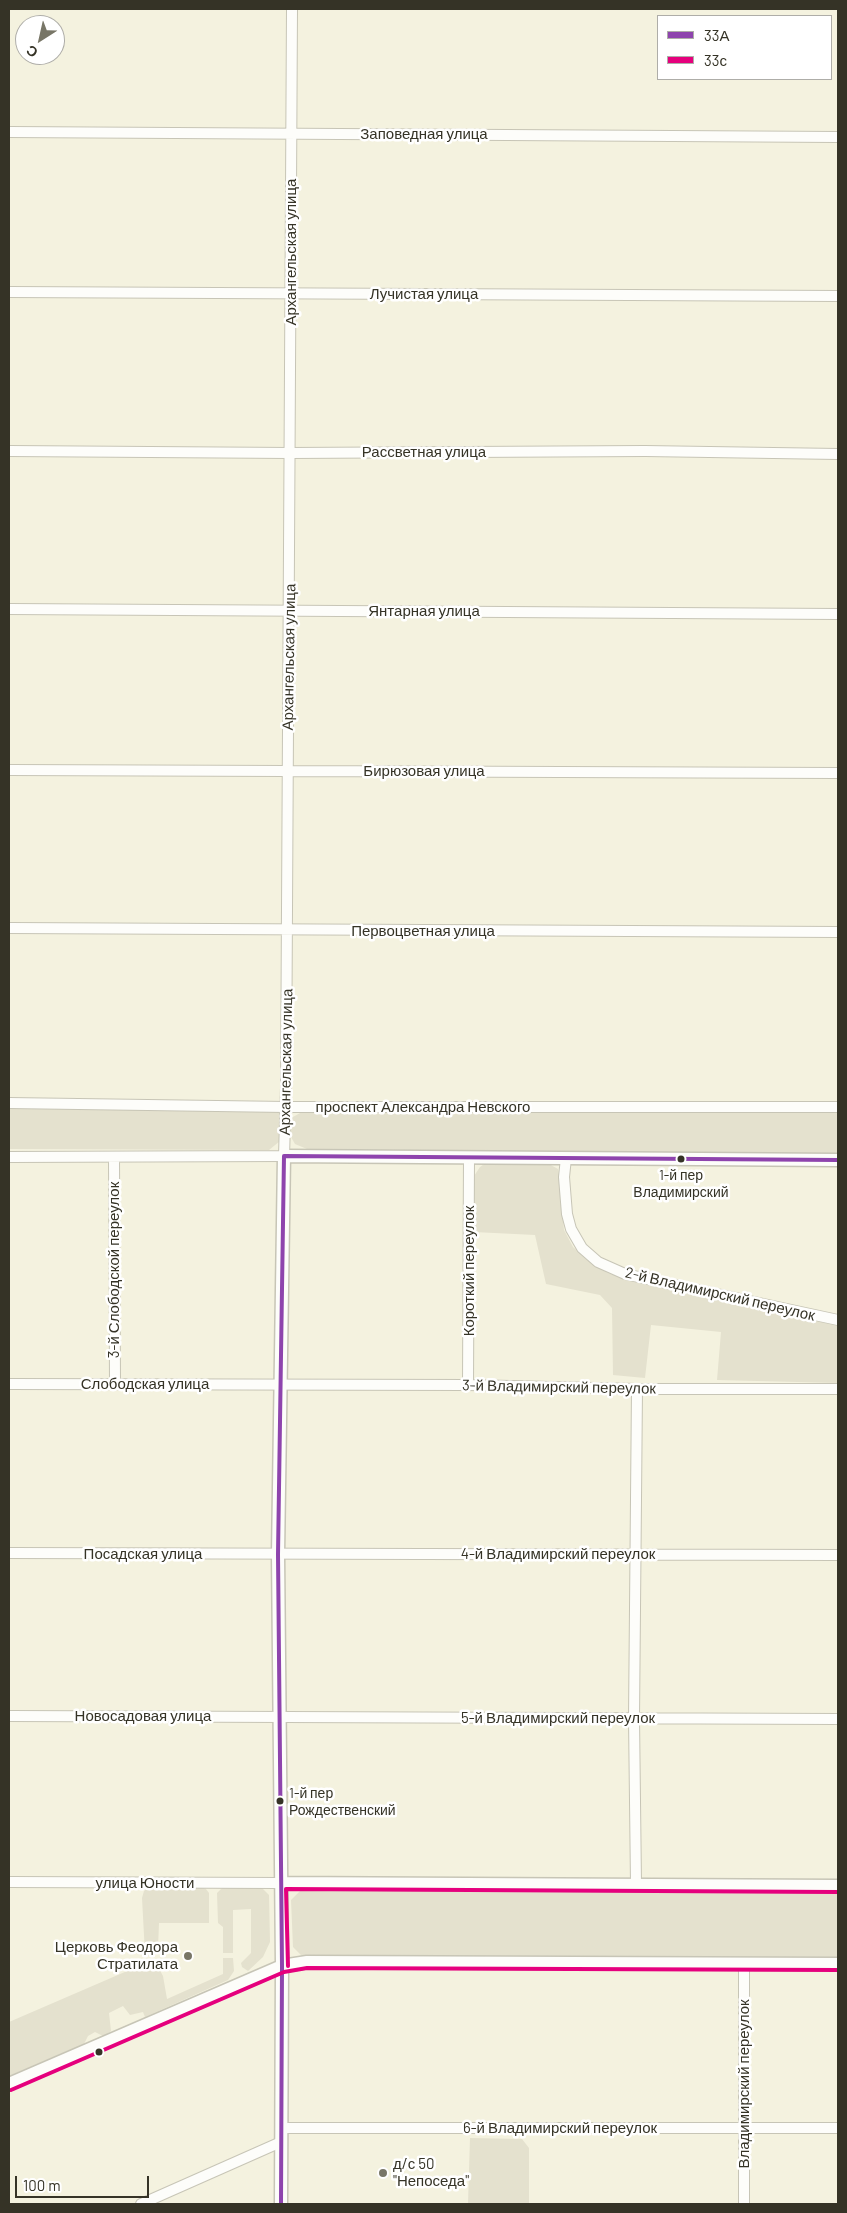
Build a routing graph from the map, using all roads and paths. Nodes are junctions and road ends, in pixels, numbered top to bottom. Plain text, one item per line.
1 (292, 9) edge
2 (9, 132) edge
3 (292, 133) junction
4 (838, 137) edge
5 (9, 292) edge
6 (290, 293) junction
7 (838, 296) edge
8 (9, 451) edge
9 (290, 453) junction
10 (838, 454) edge
11 (9, 609) edge
12 (289, 610) junction
13 (838, 614) edge
14 (9, 770) edge
15 (287, 771) junction
16 (838, 773) edge
17 (9, 928) edge
18 (288, 930) junction
19 (838, 932) edge
20 (9, 1103) edge
21 (286, 1107) junction
22 (838, 1108) edge
23 (284, 1156) junction
24 (469, 1157) junction
25 (9, 1158) edge
26 (114, 1158) junction
27 (566, 1158) junction
28 (838, 1160) edge
29 (838, 1320) edge
30 (115, 1383) junction
31 (9, 1384) edge
32 (280, 1385) junction
33 (468, 1385) junction
34 (637, 1389) junction
35 (838, 1390) edge
36 (9, 1553) edge
37 (278, 1554) junction
38 (636, 1554) junction
39 (838, 1554) edge
40 (9, 1716) edge
41 (278, 1716) junction
42 (634, 1718) junction
43 (838, 1719) edge
44 (9, 1882) edge
45 (280, 1883) junction
46 (636, 1884) junction
47 (838, 1886) edge
48 (744, 1964) junction
49 (838, 1964) edge
50 (282, 1966) junction
51 (9, 2084) edge
52 (744, 2127) junction
53 (281, 2128) junction
54 (838, 2128) edge
55 (281, 2142) junction
56 (141, 2204) edge
57 (281, 2204) edge
58 (744, 2204) edge

1 - 3 street, Архангельская улица
2 - 3 street, Заповедная улица
3 - 4 street, Заповедная улица
3 - 6 street, Архангельская улица
5 - 6 street, Лучистая улица
6 - 7 street, Лучистая улица
6 - 9 street, Архангельская улица
8 - 9 street, Рассветная улица
9 - 10 street, Рассветная улица
9 - 12 street, Архангельская улица
11 - 12 street, Янтарная улица
12 - 13 street, Янтарная улица
12 - 15 street, Архангельская улица
14 - 15 street, Бирюзовая улица
15 - 16 street, Бирюзовая улица
15 - 18 street, Архангельская улица
17 - 18 street, Первоцветная улица
18 - 19 street, Первоцветная улица
18 - 21 street, Архангельская улица
20 - 21 street, проспект Александра Невского
21 - 22 street, проспект Александра Невского
21 - 23 street, Архангельская улица
23 - 24 street
23 - 26 street
23 - 32 street, Архангельская улица
24 - 27 street
24 - 33 street, Короткий переулок
25 - 26 street
26 - 30 street, 3-й Слободской переулок
27 - 28 street
27 - 29 street, 2-й Владимирский переулок
30 - 31 street, Слободская улица
30 - 32 street, Слободская улица
32 - 33 street, 3-й Владимирский переулок
32 - 37 street, Архангельская улица
33 - 34 street, 3-й Владимирский переулок
34 - 35 street, 3-й Владимирский переулок
34 - 38 street
36 - 37 street, Посадская улица
37 - 38 street, 4-й Владимирский переулок
37 - 41 street, Архангельская улица
38 - 39 street, 4-й Владимирский переулок
38 - 42 street
40 - 41 street, Новосадовая улица
41 - 42 street, 5-й Владимирский переулок
41 - 45 street, Архангельская улица
42 - 43 street, 5-й Владимирский переулок
42 - 46 street
44 - 45 street, улица Юности
45 - 46 street
45 - 50 street, Архангельская улица
46 - 47 street
48 - 49 street
48 - 50 street
48 - 52 street, Владимирский переулок
50 - 51 street
50 - 53 street, Архангельская улица
52 - 53 street, 6-й Владимирский переулок
52 - 54 street, 6-й Владимирский переулок
52 - 58 street, Владимирский переулок
53 - 55 street, Архангельская улица
55 - 56 street
55 - 57 street, Архангельская улица

